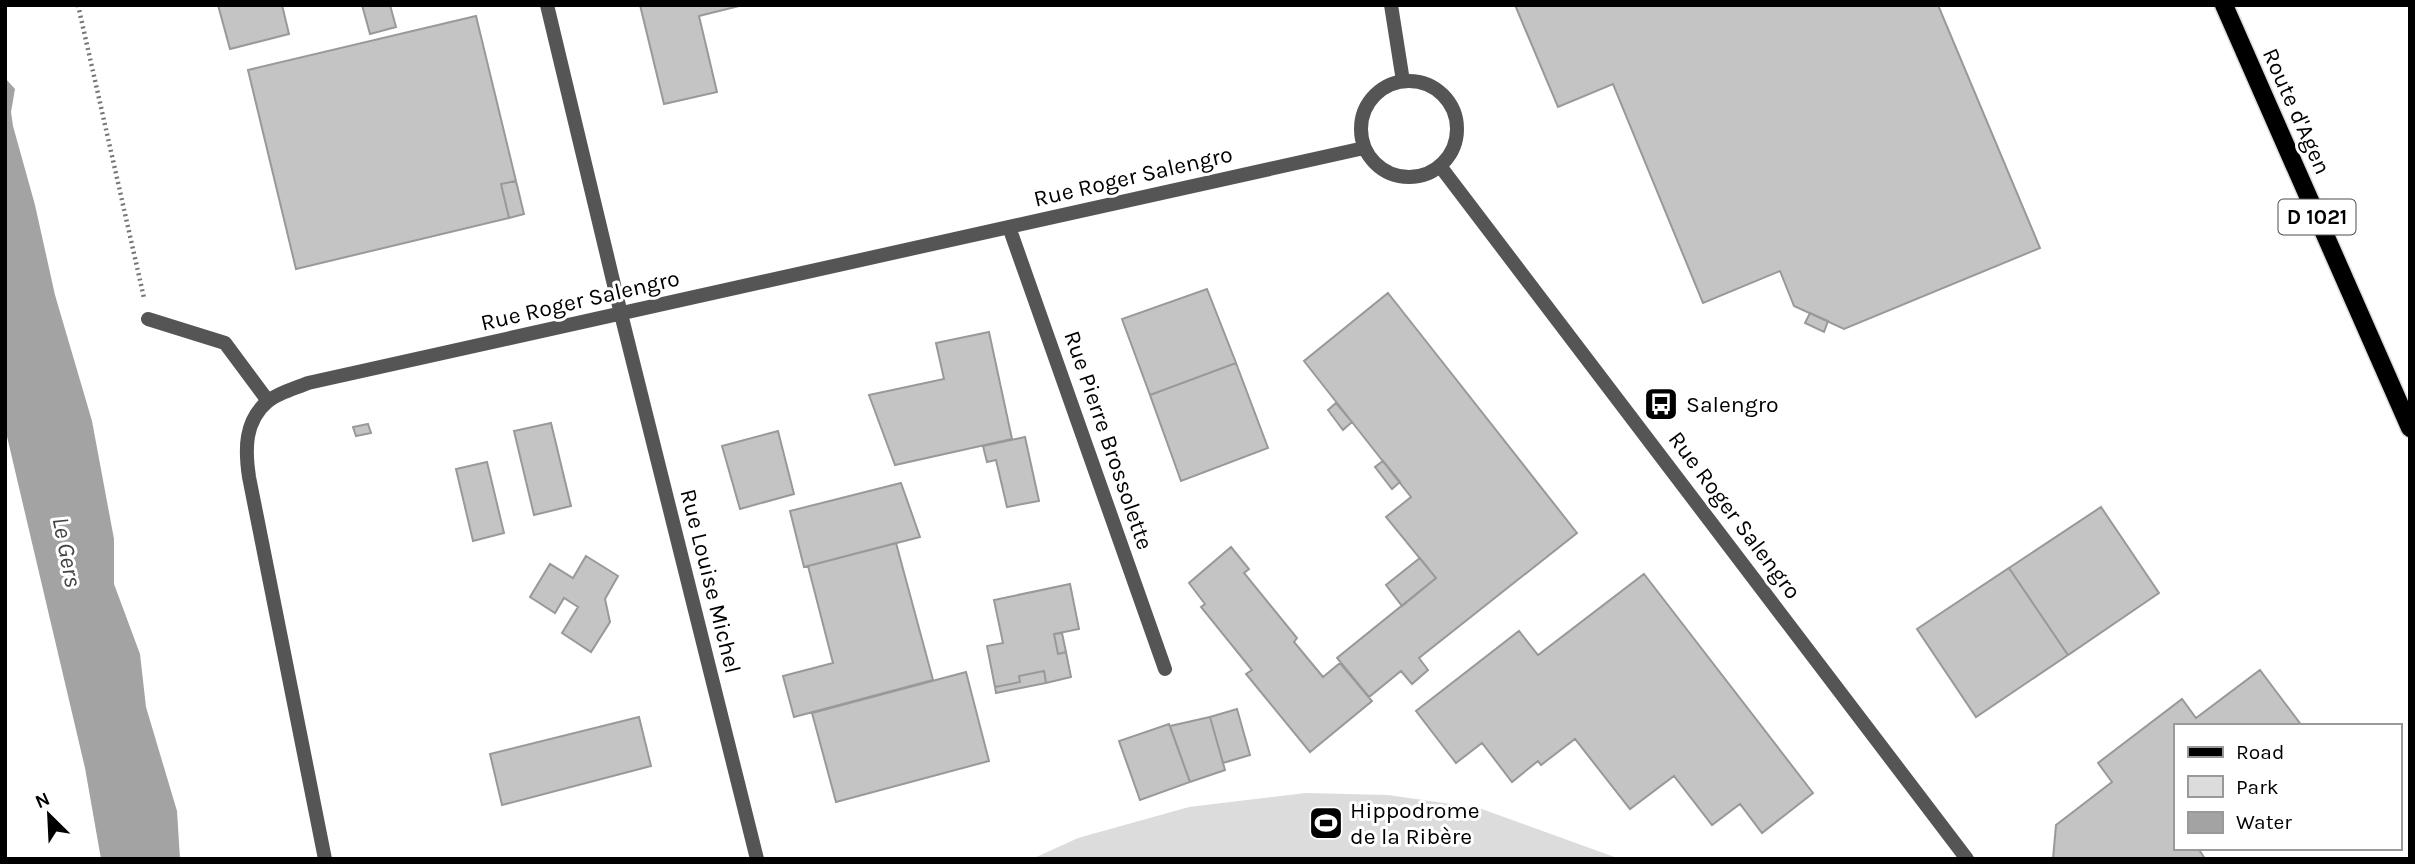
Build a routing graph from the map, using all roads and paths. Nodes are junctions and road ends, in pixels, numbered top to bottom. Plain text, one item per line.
1 (78, 5) edge
2 (547, 5) edge
3 (1391, 5) edge
4 (2224, 5) edge
5 (1403, 81) junction
6 (1364, 148) junction
7 (1440, 166) junction
8 (1009, 227) junction
9 (621, 314) junction
10 (148, 319) joint
11 (268, 401) junction
12 (2410, 428) edge
13 (1165, 669) dead end
14 (325, 859) edge
15 (757, 859) edge
16 (1966, 859) edge

1 - 10 path
2 - 9 street, Rue Louise Michel
3 - 5 street
4 - 12 main road, Route d'Agen / D 1021
5 - 6 street
5 - 7 street
6 - 7 street
6 - 8 street, Rue Roger Salengro
7 - 16 street, Rue Roger Salengro
8 - 9 street, Rue Roger Salengro
8 - 13 street, Rue Pierre Brossolette
9 - 11 street, Rue Roger Salengro
9 - 15 street, Rue Louise Michel
10 - 11 street
11 - 14 street

